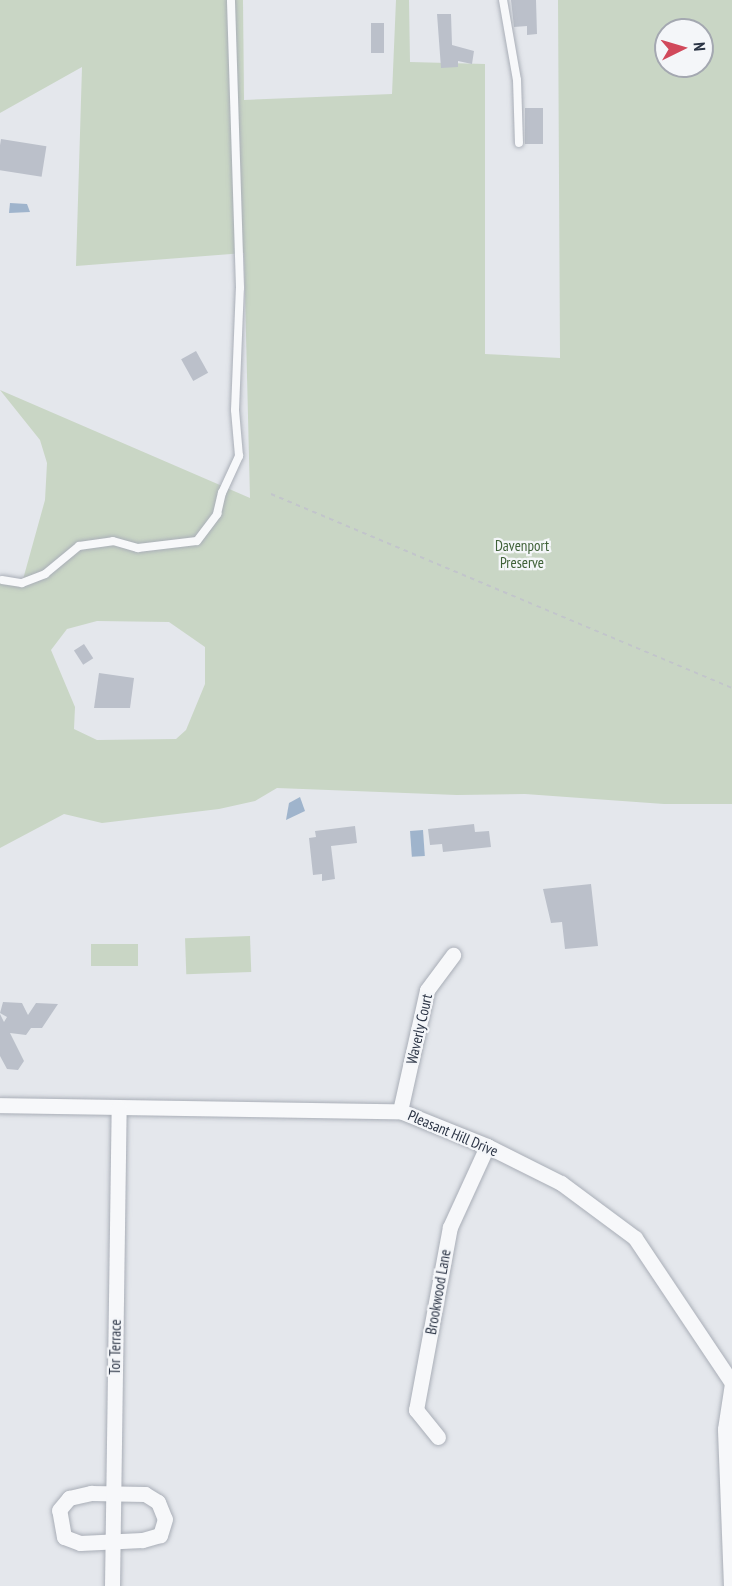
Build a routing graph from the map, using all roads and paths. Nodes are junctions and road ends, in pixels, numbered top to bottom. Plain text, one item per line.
1 (231, 0) edge
2 (503, 0) edge
3 (519, 143) dead end
4 (271, 494) dead end
5 (2, 580) dead end
6 (732, 688) edge
7 (453, 955) dead end
8 (0, 1105) edge
9 (119, 1108) junction
10 (400, 1111) junction
11 (487, 1146) junction
12 (732, 1383) edge
13 (438, 1437) dead end
14 (113, 1493) junction
15 (112, 1542) junction
16 (112, 1586) edge
17 (731, 1586) edge

1 - 5 lane
2 - 3 lane
4 - 6 path
7 - 10 street, Waverly Court
8 - 9 street, Pleasant Hill Drive
9 - 10 street, Pleasant Hill Drive
9 - 14 street, Tor Terrace
10 - 11 street, Pleasant Hill Drive
11 - 12 street, Pleasant Hill Drive
11 - 13 street, Brookwood Lane
12 - 17 street
14 - 15 street, Tor Terrace
14 - 15 street
14 - 15 street
15 - 16 street, Tor Terrace

